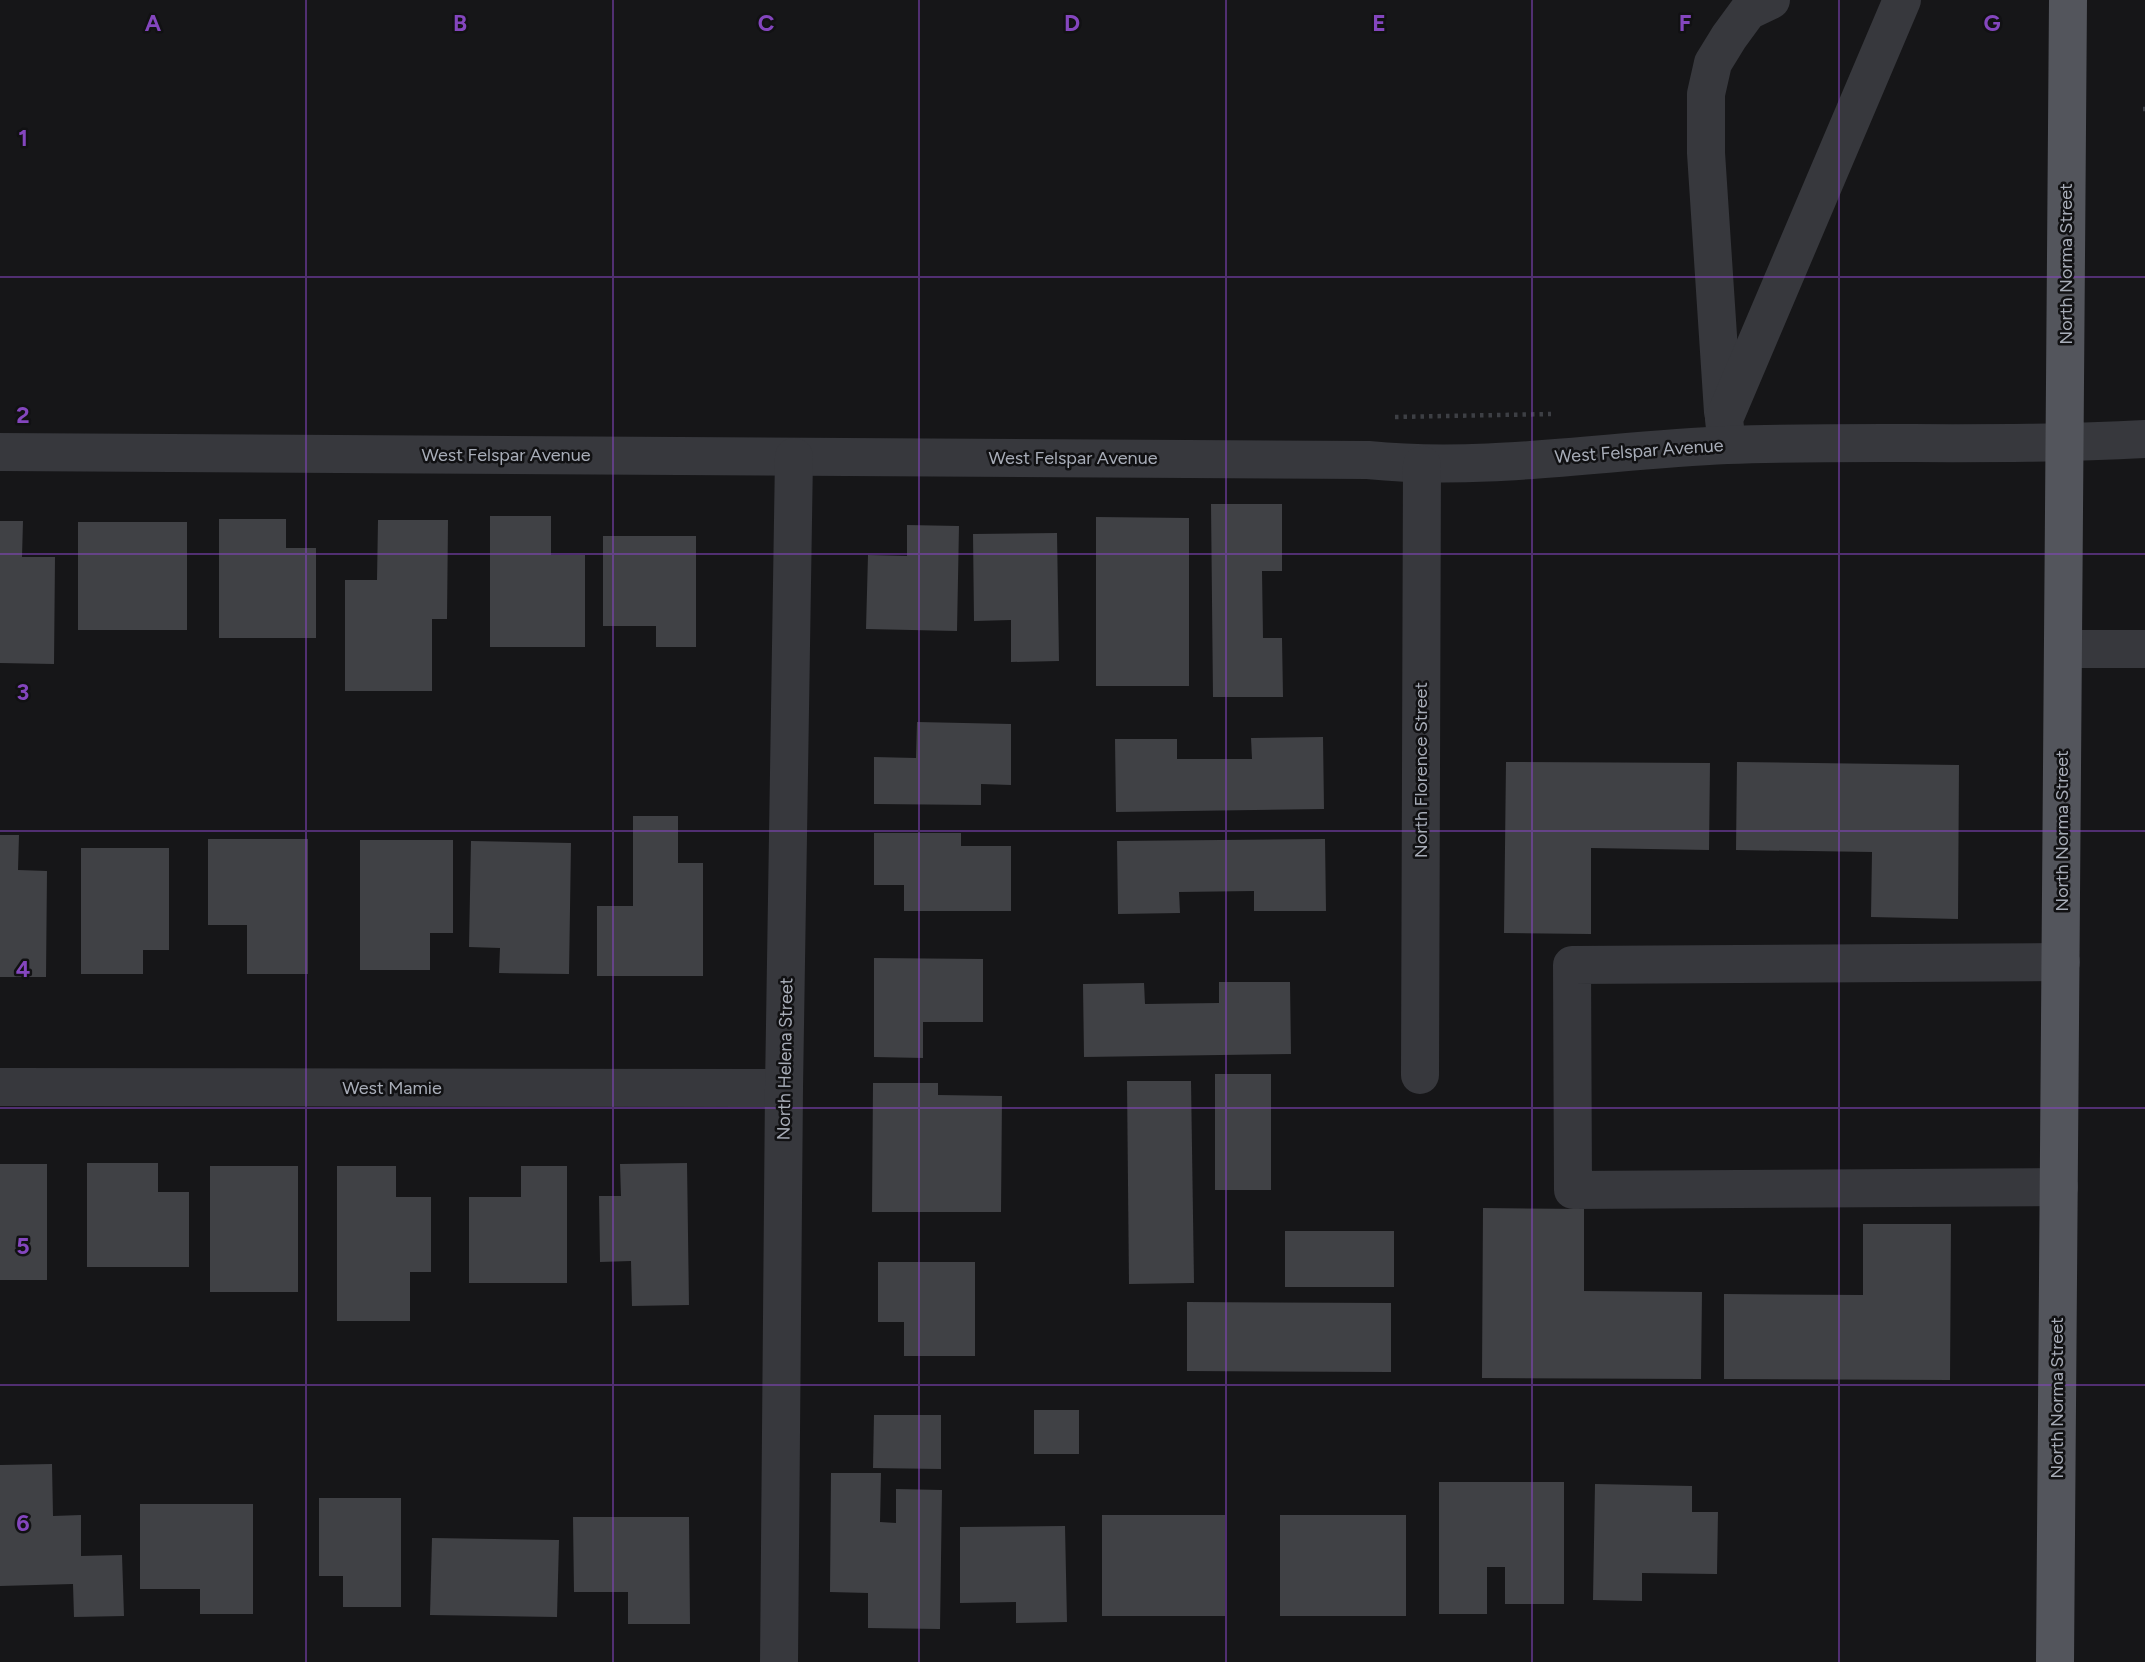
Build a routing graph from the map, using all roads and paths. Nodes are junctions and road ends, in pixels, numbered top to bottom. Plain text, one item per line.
1 (1771, 0) edge
2 (1902, 0) edge
3 (2068, 0) edge
4 (1725, 432) junction
5 (2145, 439) edge
6 (2065, 443) junction
7 (0, 452) edge
8 (794, 457) junction
9 (1422, 466) junction
10 (2063, 649) junction
11 (2145, 649) edge
12 (2061, 962) junction
13 (1420, 1075) dead end
14 (0, 1087) edge
15 (784, 1088) junction
16 (2059, 1187) junction
17 (779, 1662) edge
18 (2055, 1662) edge

1 - 4 street
2 - 4 street
3 - 6 main road, North Norma Street
4 - 6 street, West Felspar Avenue
4 - 9 street, West Felspar Avenue
5 - 6 street, West Felspar Avenue
6 - 10 main road, North Norma Street
7 - 8 street, West Felspar Avenue
8 - 9 street, West Felspar Avenue
8 - 15 street, North Helena Street
9 - 13 street, North Florence Street
10 - 11 street
10 - 12 main road, North Norma Street
12 - 16 main road, North Norma Street
12 - 16 street
14 - 15 street, West Mamie
15 - 17 street, North Helena Street
16 - 18 main road, North Norma Street

